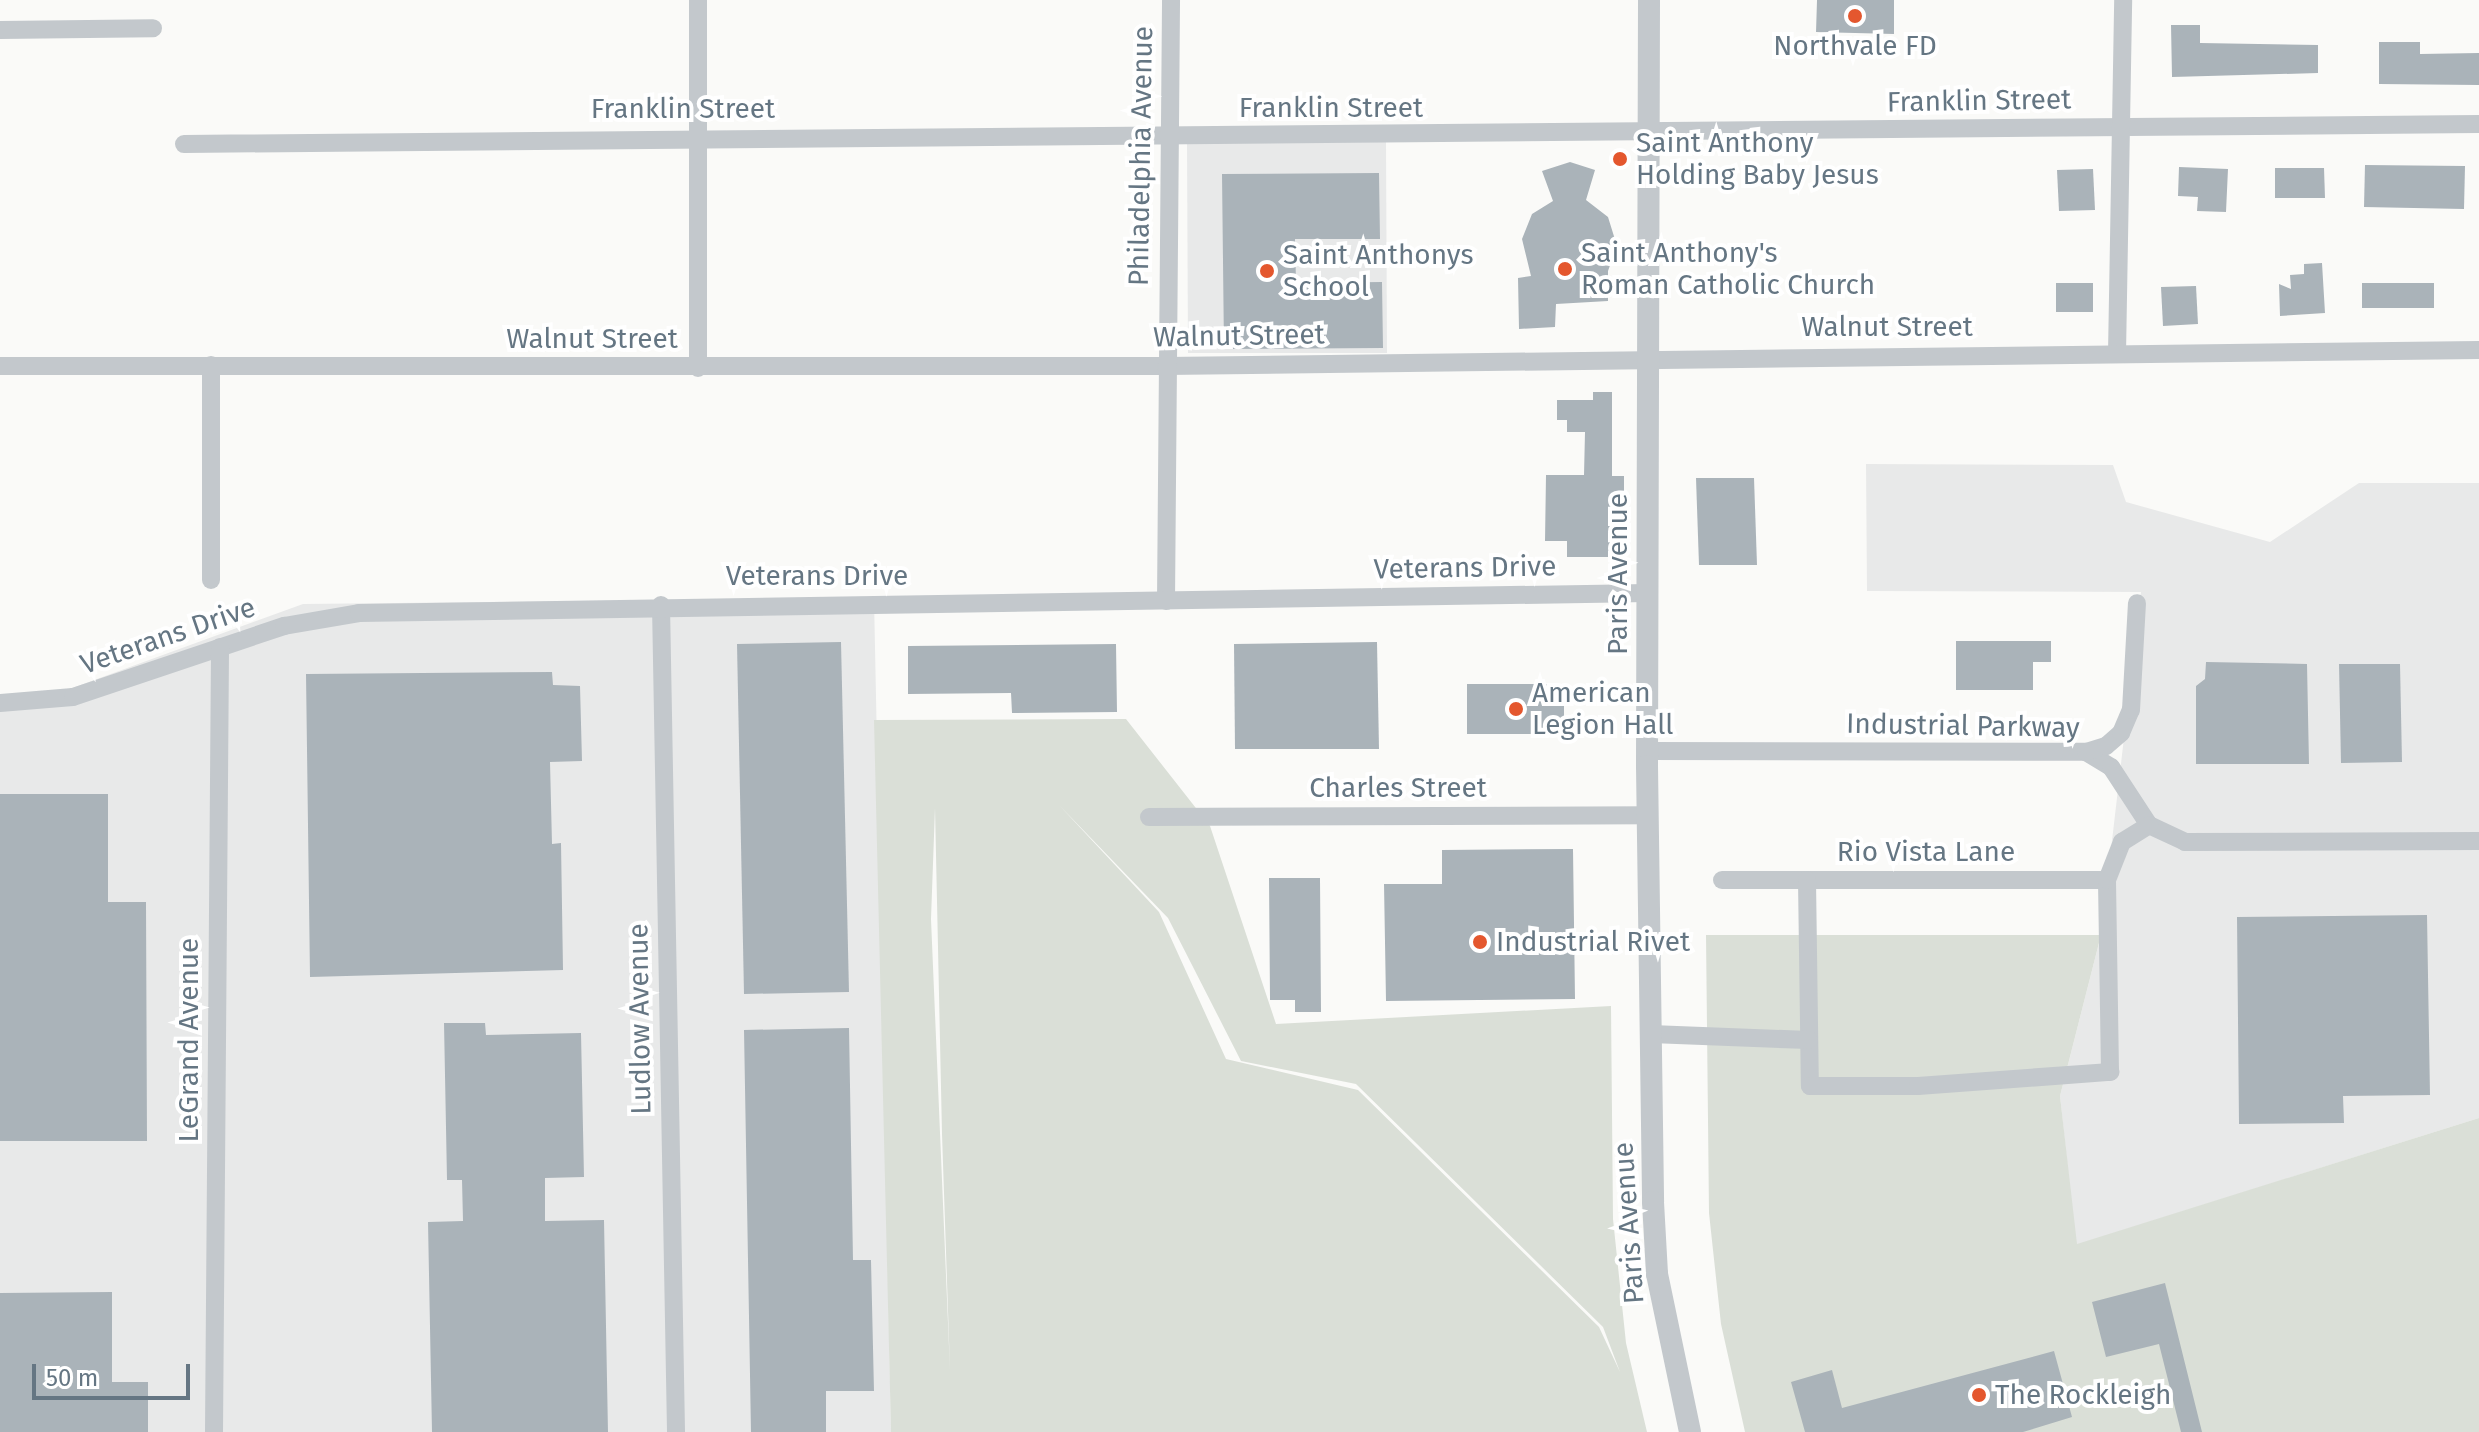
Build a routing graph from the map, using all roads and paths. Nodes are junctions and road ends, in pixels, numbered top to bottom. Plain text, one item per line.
1 (698, 0) edge
2 (1171, 0) edge
3 (1649, 0) edge
4 (2123, 0) edge
5 (153, 28) dead end
6 (0, 30) edge
7 (2479, 124) edge
8 (2122, 126) junction
9 (1648, 134) junction
10 (698, 136) junction
11 (1171, 137) junction
12 (184, 144) dead end
13 (2479, 350) edge
14 (2117, 354) junction
15 (1648, 357) junction
16 (211, 365) junction
17 (0, 366) edge
18 (1166, 366) junction
19 (698, 368) junction
20 (211, 580) dead end
21 (1648, 593) junction
22 (1166, 601) junction
23 (2137, 603) dead end
24 (661, 605) junction
25 (220, 647) junction
26 (0, 703) edge
27 (1647, 751) junction
28 (2086, 752) junction
29 (1647, 815) junction
30 (1149, 817) dead end
31 (2149, 825) junction
32 (2479, 841) edge
33 (1722, 880) dead end
34 (1807, 880) junction
35 (2107, 880) junction
36 (1651, 1034) junction
37 (1809, 1040) junction
38 (214, 1432) edge
39 (676, 1432) edge
40 (1690, 1432) edge

1 - 10 street
2 - 11 street, Philadelphia Avenue
3 - 9 street, Paris Avenue
4 - 8 street
5 - 6 street
7 - 8 street, Franklin Street
8 - 9 street, Franklin Street
8 - 14 street
9 - 11 street, Franklin Street
9 - 15 street, Paris Avenue
10 - 11 street, Franklin Street
10 - 12 street, Franklin Street
10 - 19 street
11 - 18 street, Philadelphia Avenue
13 - 14 street, Walnut Street
14 - 15 street, Walnut Street
15 - 18 street, Walnut Street
15 - 21 street, Paris Avenue
16 - 17 street, Walnut Street
16 - 19 street, Walnut Street
16 - 20 street
18 - 19 street, Walnut Street
18 - 22 street, Philadelphia Avenue
21 - 22 street, Veterans Drive
21 - 27 street, Paris Avenue
22 - 24 street, Veterans Drive
23 - 28 street
24 - 25 street, Veterans Drive
24 - 39 street, Ludlow Avenue
25 - 26 street, Veterans Drive
25 - 38 street, LeGrand Avenue
27 - 28 street, Industrial Parkway
27 - 29 street, Paris Avenue
28 - 31 street, Industrial Parkway
29 - 30 street, Charles Street
29 - 36 street, Paris Avenue
31 - 32 street
31 - 35 street
33 - 34 street
34 - 35 street, Rio Vista Lane
34 - 37 street, Rio Vista Lane
35 - 37 street, Rio Vista Lane
36 - 37 street
36 - 40 street, Paris Avenue

